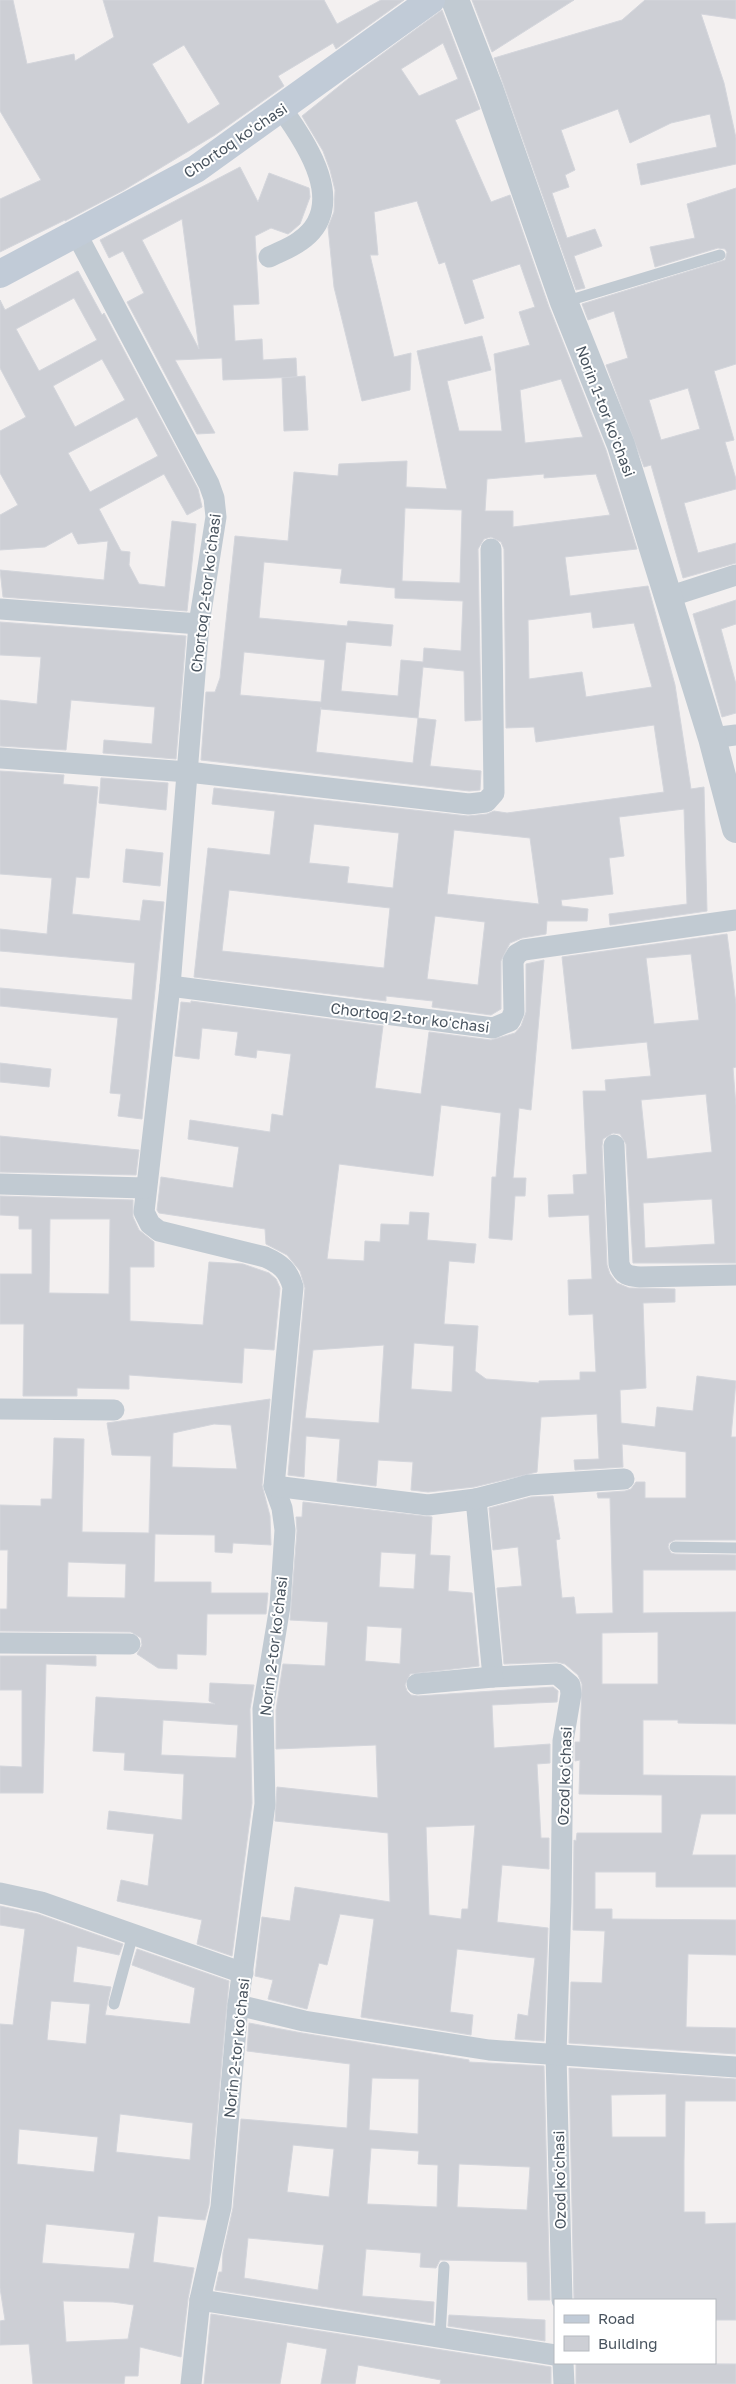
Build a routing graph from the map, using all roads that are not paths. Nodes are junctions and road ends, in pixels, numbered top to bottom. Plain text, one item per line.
1 (431, 0) edge
2 (455, 0) edge
3 (281, 108) junction
4 (76, 232) junction
5 (720, 255) dead end
6 (269, 257) dead end
7 (0, 274) edge
8 (564, 302) junction
9 (491, 549) dead end
10 (736, 575) edge
11 (668, 597) junction
12 (0, 609) edge
13 (199, 624) junction
14 (724, 736) edge
15 (0, 758) edge
16 (188, 772) junction
17 (736, 829) edge
18 (736, 920) edge
19 (170, 986) junction
20 (614, 1144) dead end
21 (0, 1184) edge
22 (145, 1188) junction
23 (736, 1275) edge
24 (0, 1409) edge
25 (114, 1410) dead end
26 (624, 1479) dead end
27 (274, 1486) junction
28 (476, 1499) junction
29 (675, 1547) dead end
30 (736, 1548) edge
31 (0, 1642) edge
32 (130, 1644) dead end
33 (493, 1677) junction
34 (416, 1684) dead end
35 (0, 1892) edge
36 (134, 1934) junction
37 (243, 1973) junction
38 (114, 2004) dead end
39 (238, 2005) junction
40 (556, 2054) junction
41 (736, 2068) edge
42 (444, 2267) dead end
43 (562, 2299) edge
44 (200, 2300) junction
45 (440, 2337) junction
46 (554, 2355) edge
47 (563, 2364) edge
48 (191, 2384) edge
49 (564, 2384) edge

1 - 3 main road, Chortoq koʻchasi
2 - 8 street, Norin 1-tor koʻchasi
3 - 4 main road, Chortoq koʻchasi
3 - 6 street
4 - 7 main road, Chortoq koʻchasi
4 - 13 street, Chortoq 2-tor koʻchasi
5 - 8 lane
8 - 11 street, Norin 1-tor koʻchasi
9 - 16 street
10 - 11 street
11 - 14 street, Norin 1-tor koʻchasi
12 - 13 street
13 - 16 street, Chortoq 2-tor koʻchasi
14 - 17 street, Norin 1-tor koʻchasi
15 - 16 street
16 - 19 street, Chortoq 2-tor koʻchasi
18 - 19 street, Chortoq 2-tor koʻchasi
19 - 22 street, Chortoq 2-tor koʻchasi
20 - 23 street
21 - 22 street
22 - 27 street, Norin 2-tor koʻchasi
24 - 25 street
26 - 28 street
27 - 28 street
27 - 37 street, Norin 2-tor koʻchasi
28 - 33 street
29 - 30 lane
31 - 32 street
33 - 34 street
33 - 40 street, Ozod koʻchasi
35 - 36 street
36 - 37 street
36 - 38 lane
37 - 39 street, Norin 2-tor koʻchasi
39 - 40 street
39 - 44 street, Norin 2-tor koʻchasi
40 - 41 street
40 - 43 street, Ozod koʻchasi
42 - 45 lane
44 - 45 street
44 - 48 street, Norin 2-tor koʻchasi
45 - 46 street
47 - 49 street

